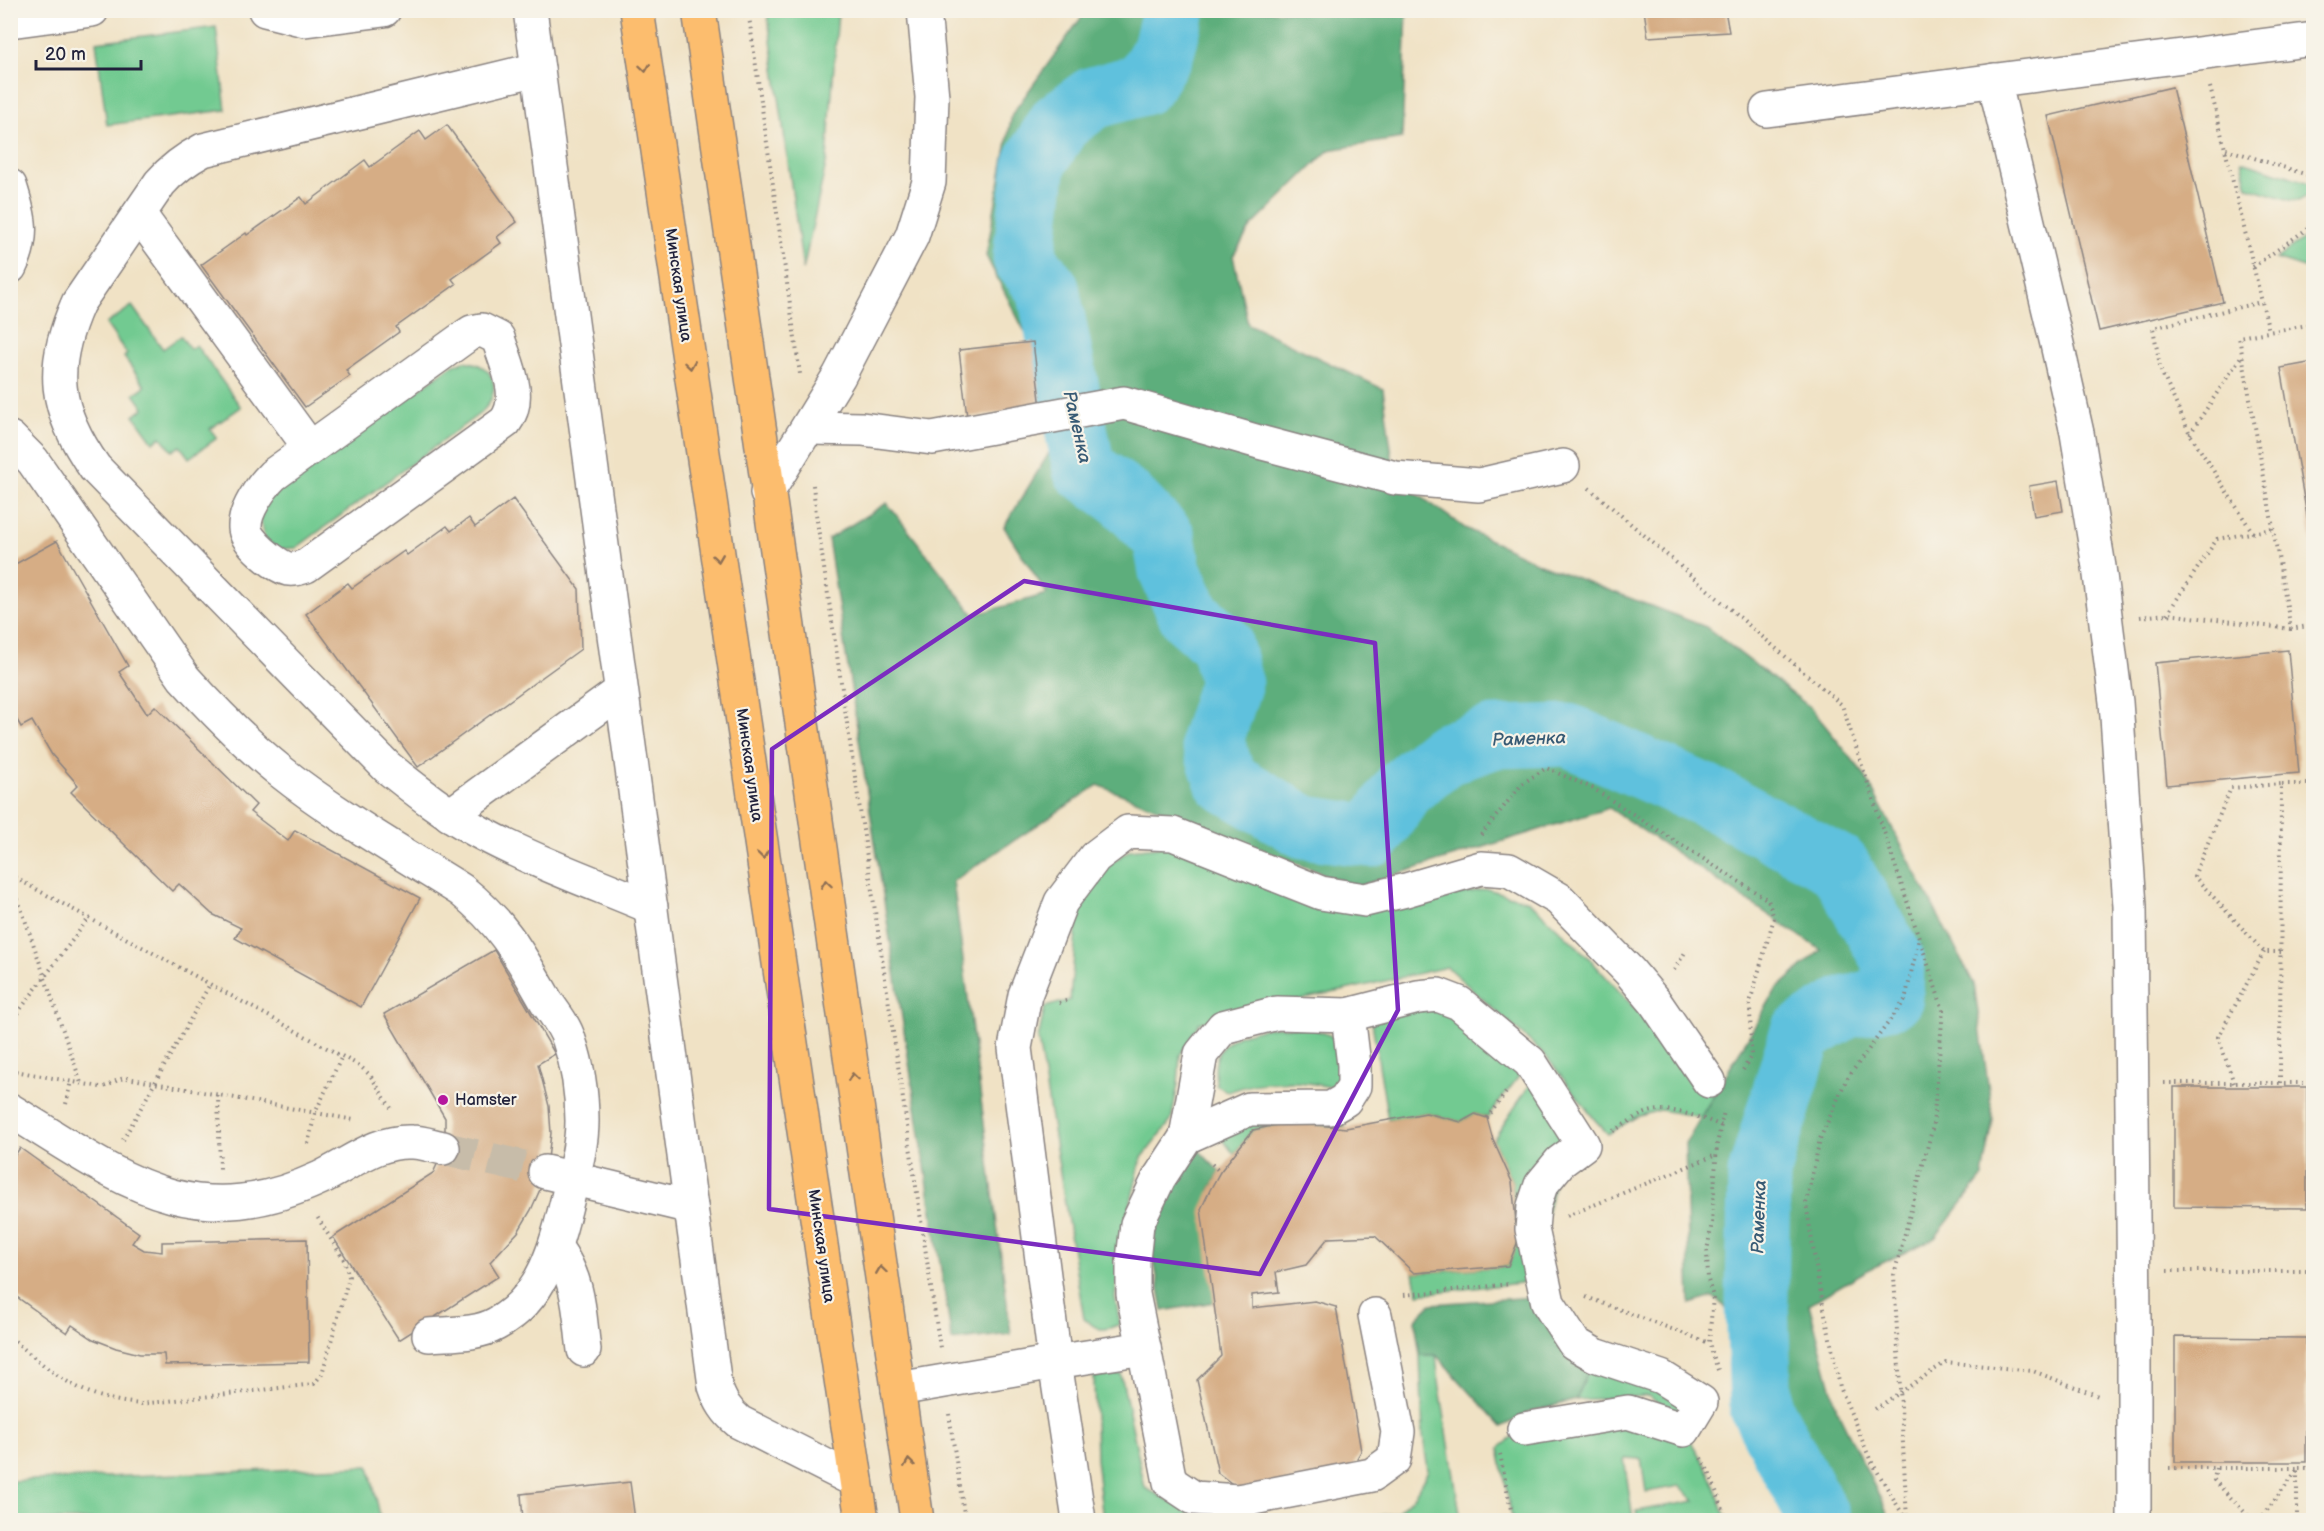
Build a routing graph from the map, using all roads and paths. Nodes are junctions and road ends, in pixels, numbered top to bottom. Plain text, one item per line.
1 (92, 10) edge
2 (265, 10) edge
3 (384, 10) edge
4 (530, 10) edge
5 (637, 10) edge
6 (699, 10) edge
7 (748, 10) edge
8 (924, 10) edge
9 (10, 21) edge
10 (2313, 39) edge
11 (538, 69) junction
12 (1994, 80) junction
13 (2209, 84) dead end
14 (1767, 110) dead end
15 (2225, 149) junction
16 (2313, 177) edge
17 (10, 186) edge
18 (139, 214) junction
19 (2313, 224) edge
20 (10, 267) edge
21 (2253, 267) junction
22 (2261, 302) junction
23 (2313, 324) edge
24 (2269, 331) junction
25 (2242, 355) junction
26 (808, 428) junction
27 (2190, 435) junction
28 (10, 438) edge
29 (310, 448) junction
30 (1563, 466) joint
31 (813, 482) dead end
32 (767, 493) junction
33 (2273, 529) junction
34 (2253, 533) junction
35 (2167, 614) junction
36 (2140, 617) dead end
37 (2313, 625) edge
38 (2291, 629) junction
39 (621, 691) junction
40 (2313, 776) edge
41 (2281, 784) junction
42 (450, 815) junction
43 (1478, 841) dead end
44 (10, 875) edge
45 (12, 885) edge
46 (651, 907) junction
47 (89, 918) junction
48 (1919, 938) junction
49 (2264, 952) junction
50 (2281, 952) junction
51 (45, 977) junction
52 (210, 984) junction
53 (1348, 1016) junction
54 (10, 1023) edge
55 (342, 1056) junction
56 (10, 1070) edge
57 (2160, 1083) dead end
58 (2234, 1083) junction
59 (2280, 1083) junction
60 (2313, 1083) edge
61 (81, 1084) junction
62 (155, 1084) junction
63 (1714, 1084) junction
64 (218, 1095) junction
65 (10, 1110) edge
66 (315, 1113) junction
67 (360, 1121) dead end
68 (1722, 1126) junction
69 (1186, 1137) junction
70 (428, 1145) joint
71 (1583, 1145) junction
72 (1716, 1155) junction
73 (107, 1170) junction
74 (559, 1175) junction
75 (298, 1188) junction
76 (221, 1203) junction
77 (691, 1207) junction
78 (1565, 1225) dead end
79 (556, 1248) junction
80 (2160, 1271) dead end
81 (2313, 1271) edge
82 (1544, 1280) junction
83 (1575, 1293) dead end
84 (1375, 1315) joint
85 (429, 1335) dead end
86 (10, 1337) edge
87 (1709, 1343) junction
88 (1144, 1348) junction
89 (584, 1350) dead end
90 (1055, 1362) junction
91 (945, 1382) junction
92 (898, 1389) junction
93 (1899, 1393) junction
94 (1701, 1402) junction
95 (1875, 1409) dead end
96 (2134, 1411) junction
97 (1524, 1430) joint
98 (1684, 1430) junction
99 (2160, 1467) dead end
100 (2216, 1468) junction
101 (2313, 1468) edge
102 (2297, 1469) junction
103 (856, 1481) junction
104 (1239, 1511) edge
105 (862, 1521) edge
106 (917, 1521) edge
107 (965, 1521) edge
108 (1079, 1521) edge
109 (1514, 1521) edge
110 (1727, 1521) edge
111 (1907, 1521) edge
112 (2134, 1521) edge
113 (2252, 1521) edge
114 (2260, 1521) edge
115 (2297, 1521) edge

1 - 9 lane
2 - 3 lane
4 - 11 lane
5 -> 103 main road, Минская улица
6 - 32 main road
7 - 26 path
8 - 26 lane
10 - 12 lane
11 - 18 lane
11 - 39 lane
12 - 14 lane
12 - 96 lane
13 - 15 path
15 - 16 path
15 - 21 path
17 - 20 lane
18 - 29 lane
18 - 42 lane
19 - 21 path
21 - 22 path
22 - 24 path
22 - 27 path
23 - 24 path
24 - 25 path
25 - 27 path
25 - 33 path
26 - 30 lane
26 - 32 lane
27 - 34 path
28 - 74 lane
29 - 29 lane
30 - 48 path
31 - 91 path
92 -> 32 main road
33 - 34 path
33 - 38 path
34 - 35 path
35 - 36 path
35 - 38 path
37 - 38 path
39 - 42 lane
39 - 46 lane
40 - 41 path
41 - 49 path
41 - 50 path
42 - 46 lane
43 - 63 path
44 - 45 path
44 - 47 path
45 - 51 path
46 - 77 lane
47 - 51 path
47 - 52 path
48 - 93 path
48 - 111 path
49 - 50 path
49 - 58 path
50 - 59 path
51 - 54 path
51 - 61 path
52 - 55 path
52 - 62 path
53 - 69 lane
53 - 69 lane
53 - 71 lane
55 - 66 path
55 - 70 path
56 - 61 path
57 - 58 path
58 - 59 path
59 - 60 path
61 - 62 path
62 - 64 path
62 - 73 path
63 - 68 path
63 - 90 lane
64 - 66 path
64 - 76 path
65 - 73 lane
66 - 67 path
66 - 75 path
68 - 71 path
68 - 72 path
69 - 88 lane
70 - 75 lane
71 - 82 lane
72 - 78 path
72 - 87 path
73 - 76 lane
74 - 77 lane
74 - 79 lane
75 - 76 lane
75 - 86 path
77 - 103 lane
79 - 85 lane
79 - 89 lane
80 - 81 path
82 - 84 path
82 - 94 lane
83 - 87 path
84 - 104 lane
87 - 94 path
88 - 90 lane
88 - 104 lane
90 - 91 lane
90 - 108 lane
91 - 92 lane
91 - 107 path
106 -> 92 main road
93 - 95 path
93 - 96 path
93 - 111 path
94 - 98 lane
96 - 112 lane
97 - 98 lane
97 - 109 path
98 - 110 path
99 - 100 path
100 - 102 path
100 - 113 path
101 - 102 path
102 - 114 path
102 - 115 path
103 - 105 main road, Минская улица

